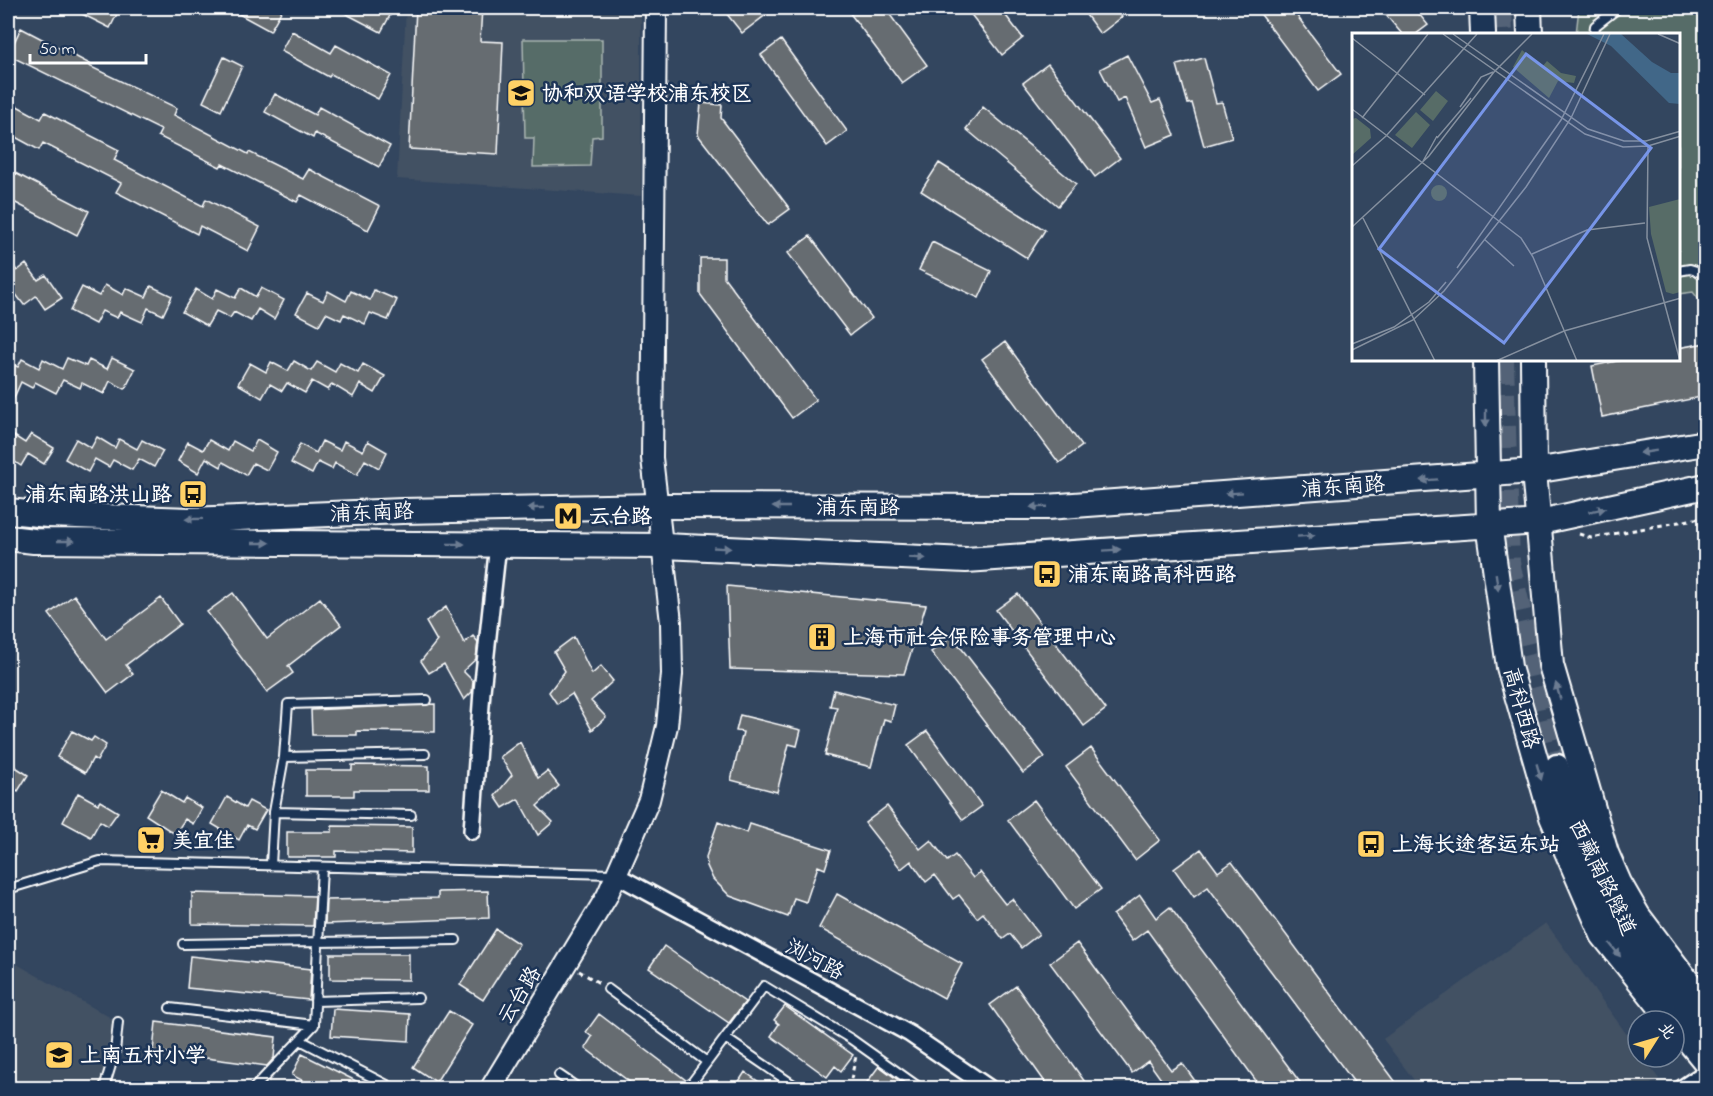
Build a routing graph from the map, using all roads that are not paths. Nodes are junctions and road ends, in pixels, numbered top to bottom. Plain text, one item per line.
1 (656, 8) edge
2 (1482, 8) edge
3 (1518, 8) edge
4 (1529, 8) edge
5 (1618, 8) edge
6 (1484, 33) edge
7 (1519, 33) edge
8 (1530, 33) edge
9 (1594, 33) edge
10 (1680, 271) edge
11 (1706, 274) edge
12 (1486, 362) edge
13 (1533, 362) edge
14 (1706, 443) edge
15 (1534, 471) junction
16 (1487, 476) junction
17 (1706, 486) edge
18 (658, 506) junction
19 (8, 511) edge
20 (1540, 522) junction
21 (1489, 524) junction
22 (8, 538) edge
23 (498, 544) junction
24 (664, 546) junction
25 (427, 700) dead end
26 (425, 754) dead end
27 (284, 757) junction
28 (1557, 766) tunnel mouth
29 (273, 812) junction
30 (411, 815) dead end
31 (472, 831) dead end
32 (271, 865) junction
33 (322, 867) junction
34 (616, 874) junction
35 (8, 889) edge
36 (456, 940) dead end
37 (318, 943) junction
38 (183, 944) dead end
39 (608, 989) road end
40 (418, 998) dead end
41 (315, 1001) junction
42 (1706, 1006) edge
43 (170, 1008) dead end
44 (1663, 1009) edge
45 (118, 1022) dead end
46 (314, 1025) junction
47 (725, 1038) junction
48 (1686, 1038) edge
49 (1706, 1038) edge
50 (300, 1040) junction
51 (707, 1062) junction
52 (1706, 1062) edge
53 (1706, 1072) edge
54 (559, 1075) dead end
55 (258, 1088) edge
56 (104, 1089) edge
57 (393, 1089) edge
58 (491, 1089) edge
59 (578, 1089) edge
60 (694, 1089) edge
61 (798, 1089) edge
62 (920, 1089) edge
63 (989, 1089) edge
64 (1682, 1089) edge

1 - 18 street, 云台路
2 - 6 main road
3 - 7 main road
4 - 8 main road
5 - 9 lane
10 - 11 lane
12 -> 16 main road, 高科西路
13 - 15 main road, 高科西路
14 -> 15 main road, 浦东南路
15 - 16 main road, 浦东南路
15 - 20 main road, 高科西路
16 -> 18 main road, 浦东南路
16 - 21 main road, 高科西路
20 -> 17 main road, 浦东南路
18 -> 19 main road, 浦东南路
18 - 24 street, 云台路
20 - 21 main road, 浦东南路
42 -> 20 main road, 高科西路
24 -> 21 main road, 浦东南路
21 -> 44 main road, 高科西路
22 -> 23 main road, 浦东南路
23 - 24 main road, 浦东南路
23 - 31 street
24 - 34 street, 云台路
25 - 27 lane
26 - 27 lane
27 - 29 lane
28 - 49 main road, 西藏南路隧道
29 - 30 lane
29 - 32 lane
32 - 33 lane
32 - 35 lane
33 - 34 lane
33 - 37 lane
34 - 58 street, 云台路
34 - 63 street, 浏河路
36 - 37 lane
37 - 38 lane
37 - 41 lane
39 - 51 lane
40 - 41 lane
41 - 46 lane
43 - 46 lane
45 - 56 lane
46 - 50 lane
47 - 51 lane
47 - 61 lane
47 - 62 lane
48 - 52 main road, 高科西路
50 - 55 lane
50 - 57 lane
51 - 60 lane
53 - 64 street
54 - 59 lane

